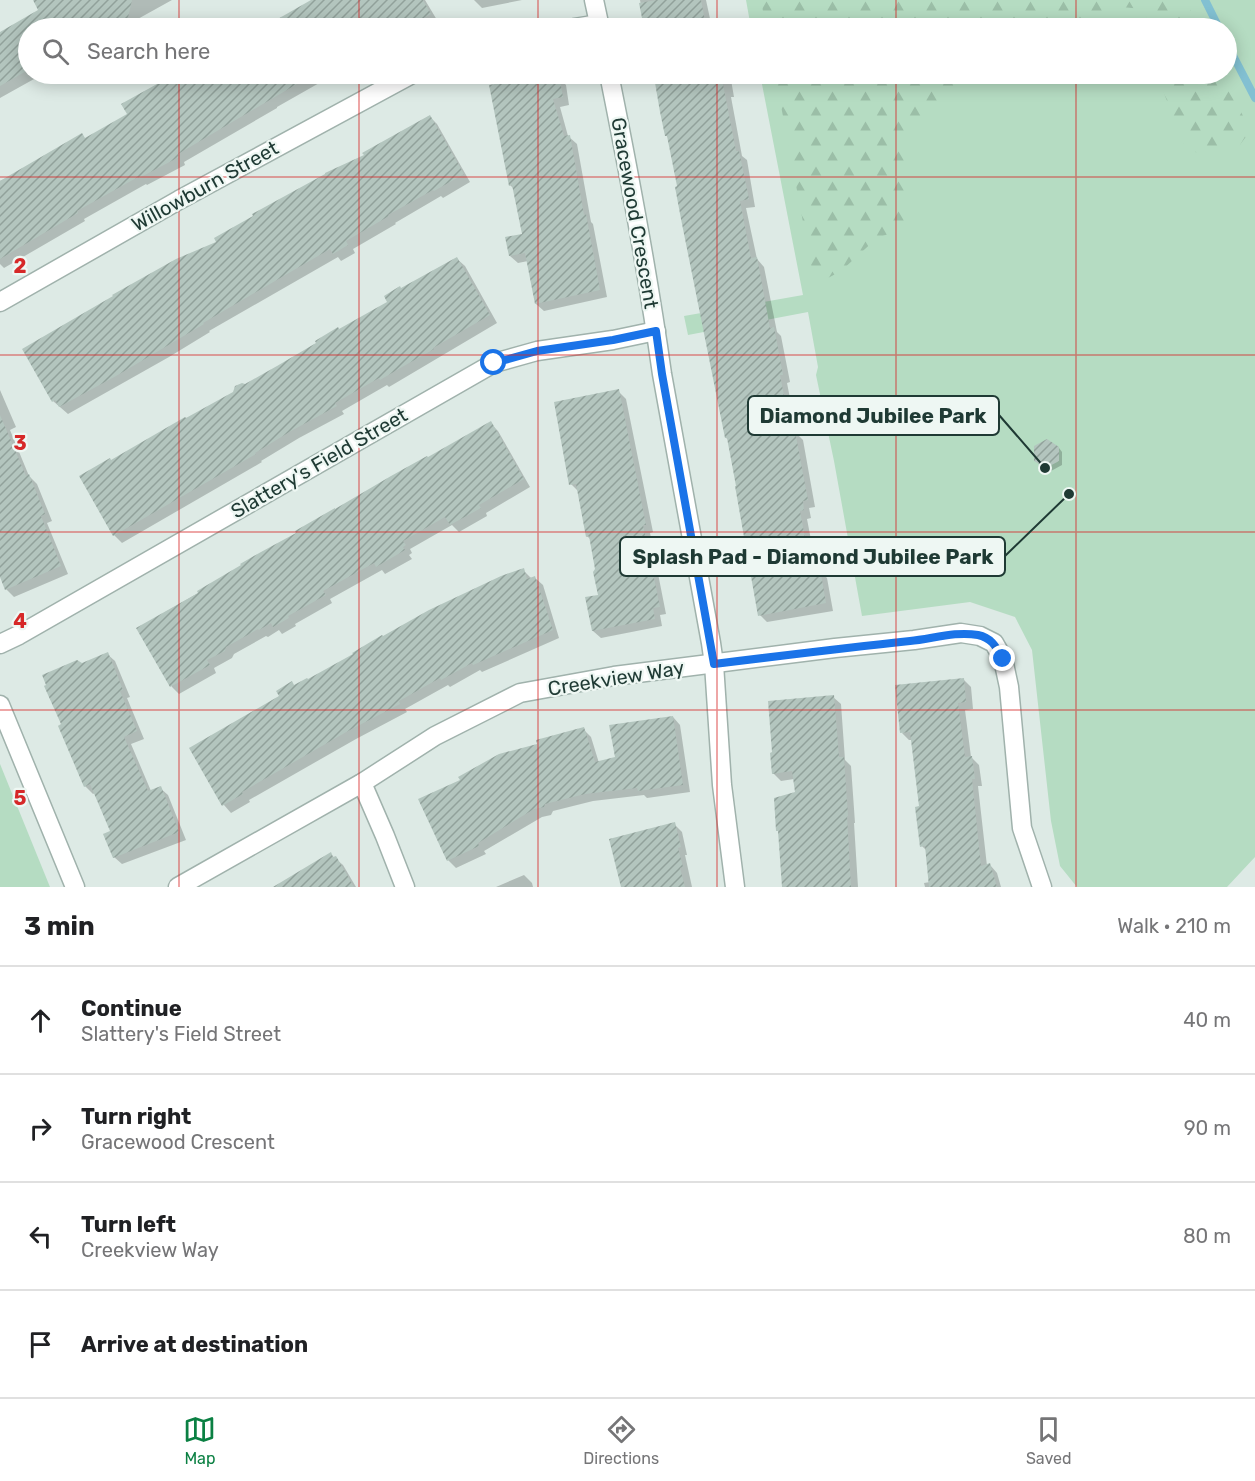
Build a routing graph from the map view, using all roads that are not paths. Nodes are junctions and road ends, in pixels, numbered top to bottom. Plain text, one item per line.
1 (594, 0) edge
2 (597, 18) edge
3 (394, 84) edge
4 (611, 84) edge
5 (0, 302) edge
6 (656, 331) junction
7 (0, 644) edge
8 (714, 664) junction
9 (0, 705) edge
10 (362, 783) junction
11 (75, 887) edge
12 (178, 887) edge
13 (405, 887) edge
14 (735, 887) edge
15 (1042, 887) edge

1 - 2 street
3 - 5 street, Willowburn Street
4 - 6 street, Gracewood Crescent
6 - 7 street, Slattery's Field Street
6 - 8 street, Gracewood Crescent
8 - 10 street, Creekview Way
8 - 14 street, Gracewood Crescent
8 - 15 street, Creekview Way
9 - 11 street
10 - 12 street, Creekview Way
10 - 13 street

